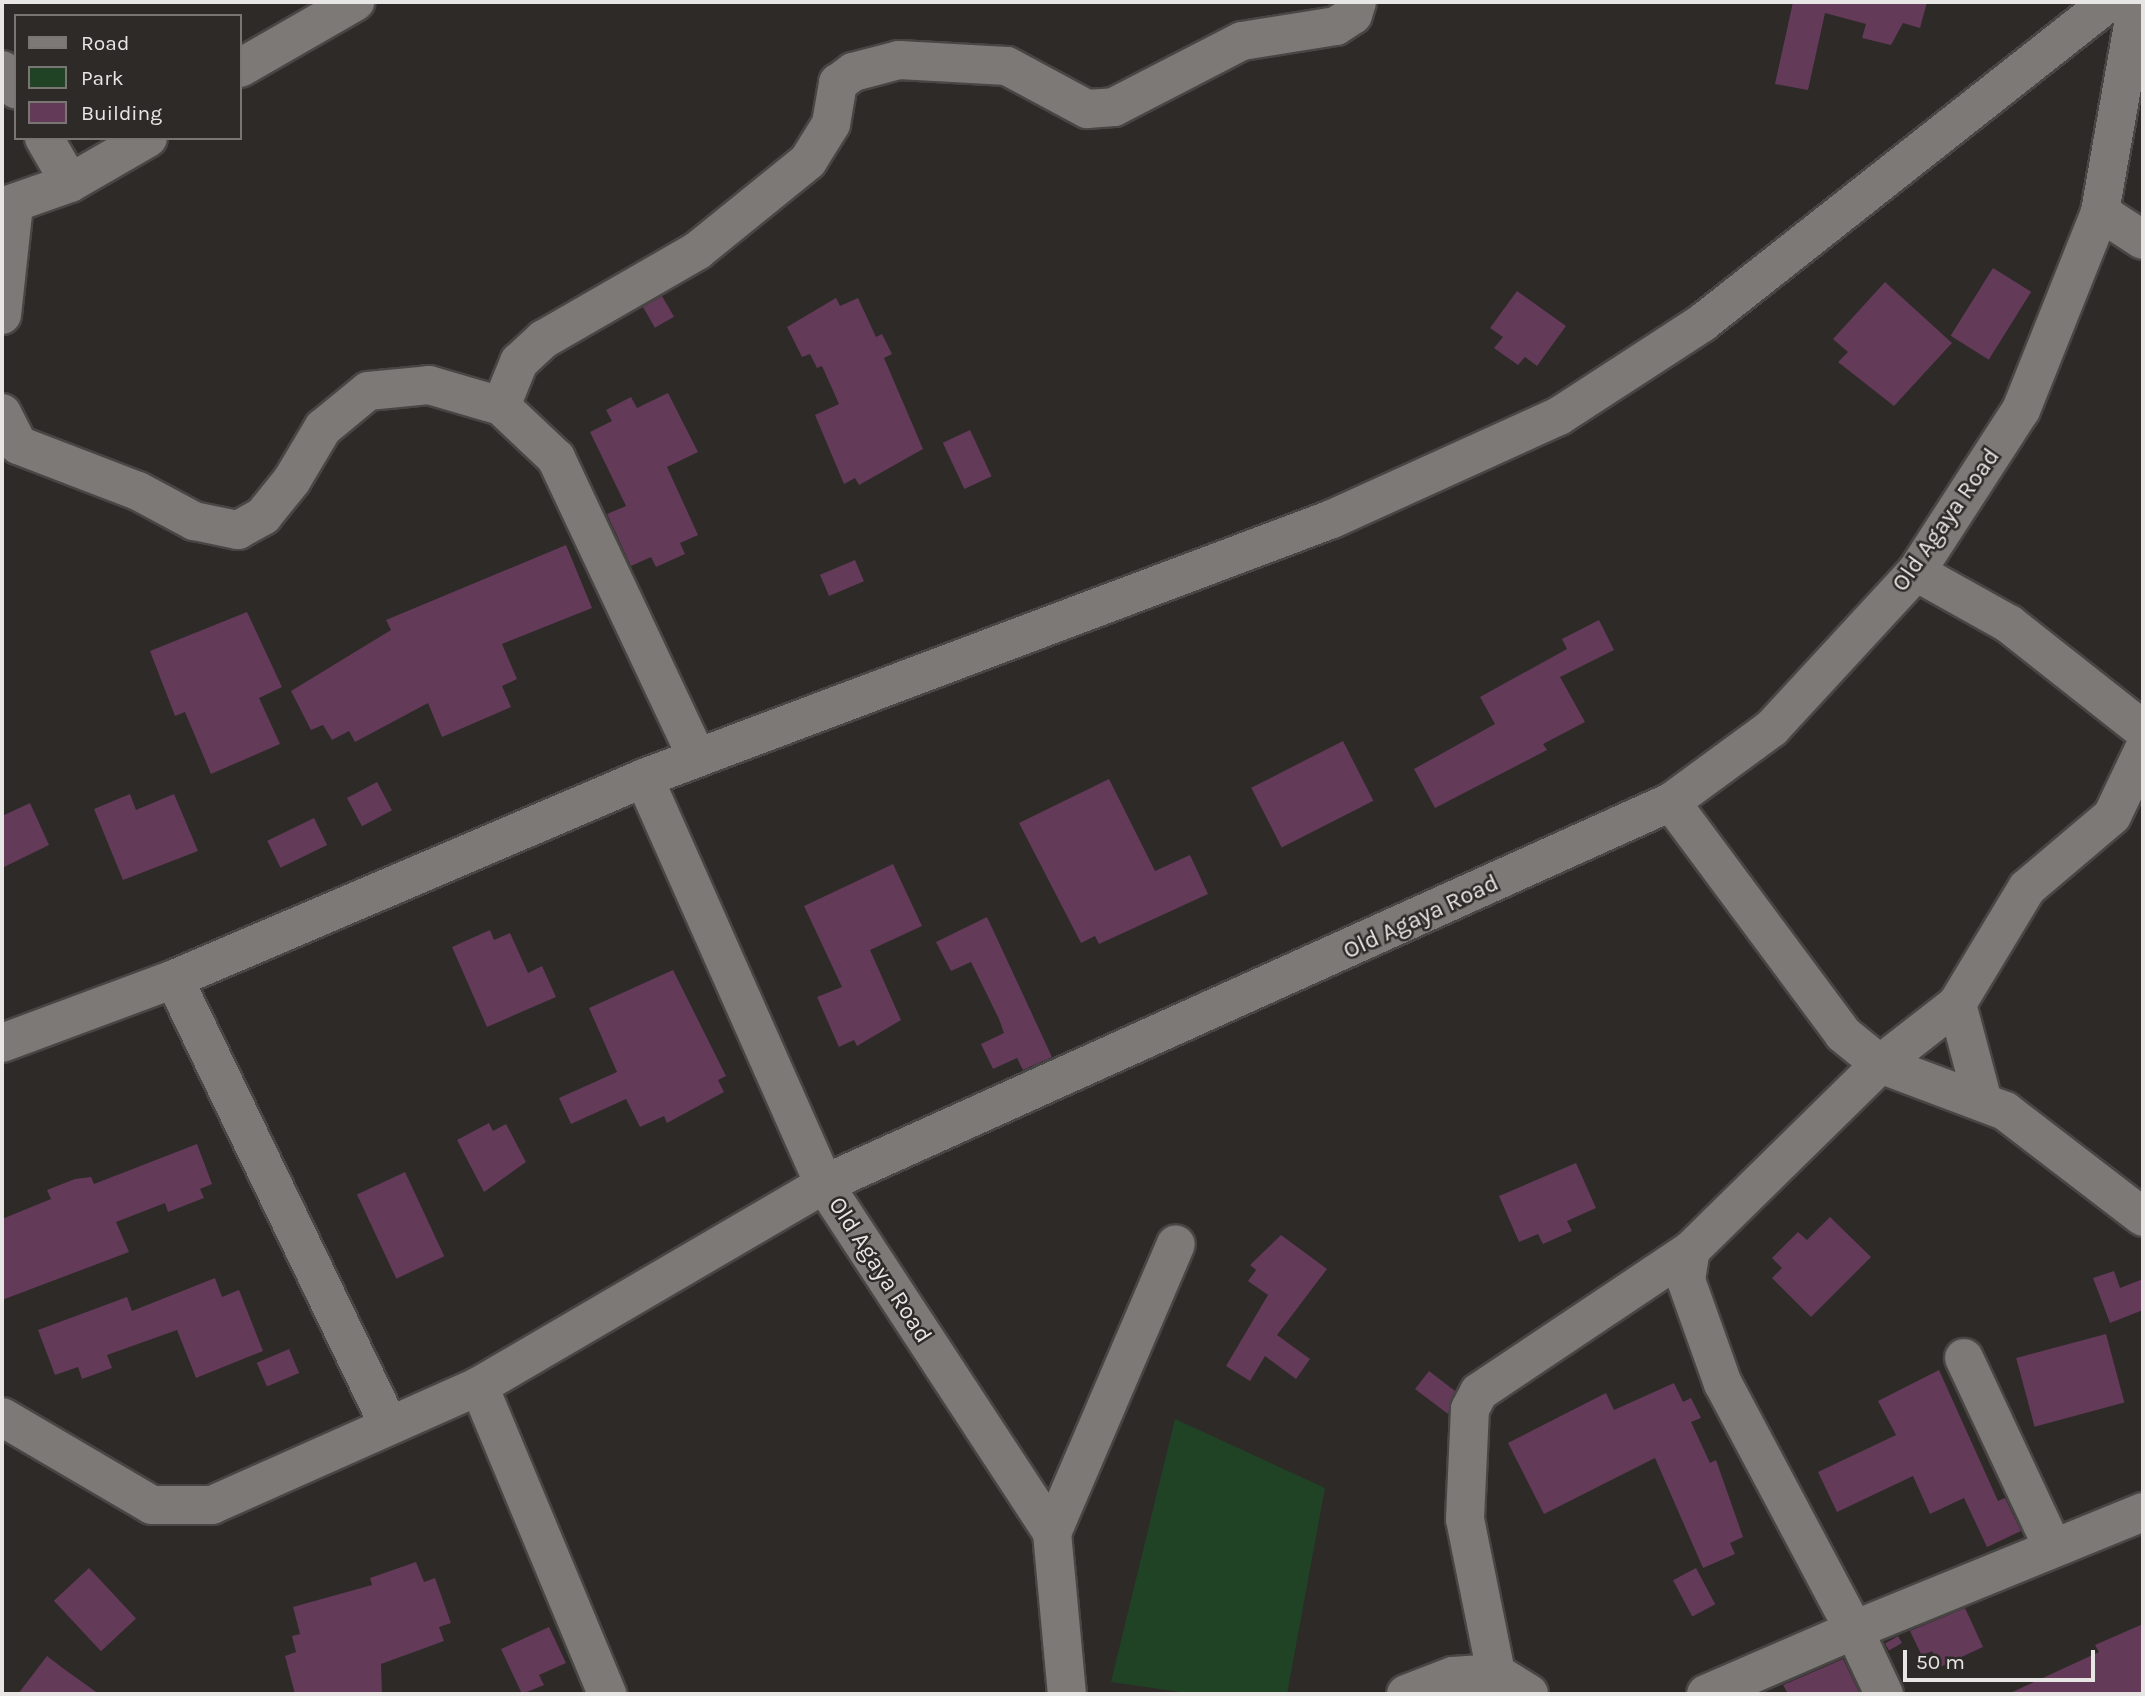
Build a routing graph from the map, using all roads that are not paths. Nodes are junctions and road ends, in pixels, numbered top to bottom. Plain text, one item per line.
1 (355, 2) edge
2 (1357, 2) edge
3 (2109, 2) edge
4 (2137, 2) edge
5 (242, 67) edge
6 (2, 70) edge
7 (14, 86) edge
8 (45, 140) edge
9 (145, 140) edge
10 (70, 183) junction
11 (8, 205) edge
12 (2100, 212) junction
13 (2143, 240) edge
14 (2, 315) edge
15 (501, 405) junction
16 (7, 438) edge
17 (1916, 572) junction
18 (2143, 730) edge
19 (2143, 751) edge
20 (696, 757) junction
21 (644, 778) junction
22 (1671, 802) junction
23 (174, 979) junction
24 (1957, 1004) junction
25 (2, 1043) edge
26 (1880, 1064) junction
27 (1983, 1102) junction
28 (824, 1184) junction
29 (2143, 1217) edge
30 (1176, 1244) dead end
31 (1692, 1250) junction
32 (1964, 1358) dead end
33 (479, 1386) junction
34 (2, 1417) edge
35 (389, 1426) junction
36 (2143, 1512) edge
37 (1052, 1533) junction
38 (2053, 1548) junction
39 (1854, 1630) junction
40 (1496, 1673) junction
41 (607, 1694) edge
42 (1066, 1694) edge
43 (1406, 1694) edge
44 (1529, 1694) edge
45 (1706, 1694) edge
46 (1884, 1694) edge

1 - 5 street
2 - 15 street
3 - 20 street
4 - 12 street, Old Agaya Road
6 - 7 street
8 - 10 street
9 - 10 street
10 - 11 street
11 - 14 street
12 - 13 street
12 - 17 street, Old Agaya Road
15 - 16 street
15 - 20 street
17 - 18 street
17 - 22 street, Old Agaya Road
19 - 24 street
20 - 21 street
21 - 23 street
21 - 28 street
22 - 26 street
22 - 28 street, Old Agaya Road
23 - 25 street
23 - 35 street
24 - 26 street
24 - 27 street
26 - 27 street
26 - 31 street
27 - 29 street
28 - 33 street
28 - 37 street, Old Agaya Road
30 - 37 street
31 - 39 street
31 - 40 street
32 - 38 street
33 - 35 street
33 - 41 street
34 - 35 street
36 - 38 street
37 - 42 street, Old Agaya Road
38 - 39 street
39 - 45 street
39 - 46 street
40 - 43 street
40 - 44 street

